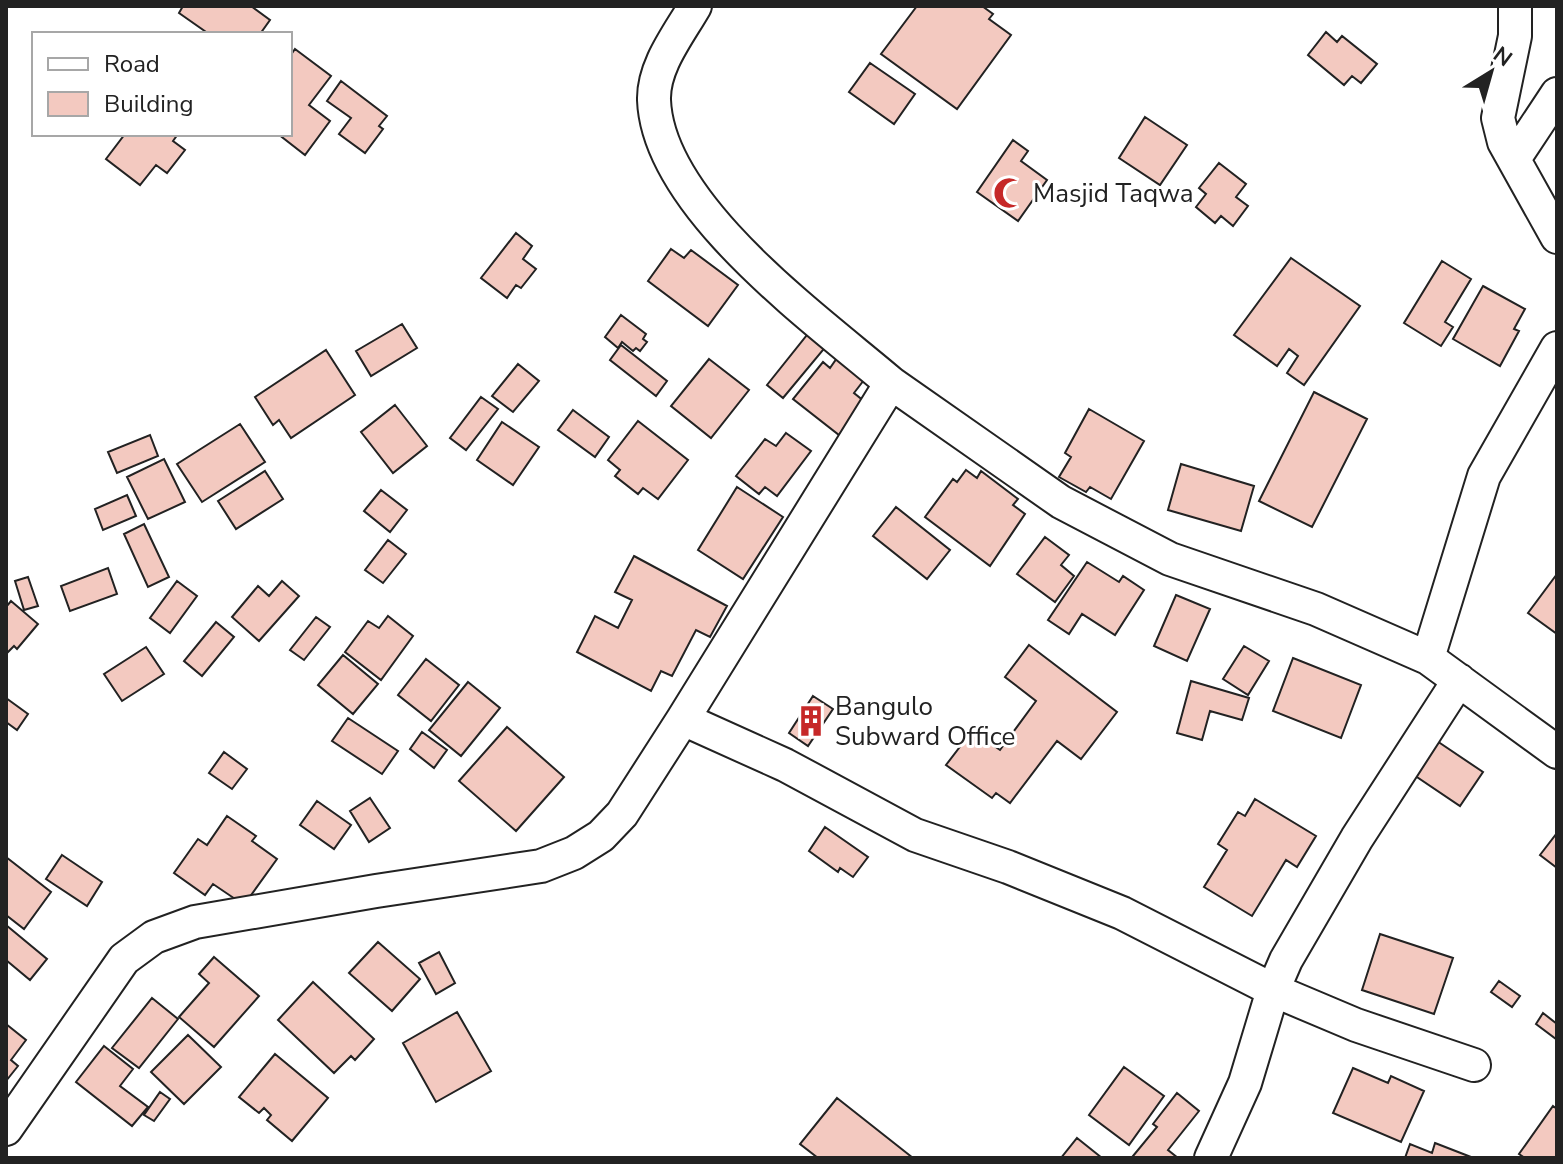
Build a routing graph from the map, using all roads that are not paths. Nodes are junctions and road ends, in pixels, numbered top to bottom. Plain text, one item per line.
1 (695, 6) edge
2 (1515, 6) edge
3 (1557, 94) edge
4 (1514, 159) junction
5 (1557, 237) edge
6 (1557, 348) edge
7 (891, 383) junction
8 (1428, 658) junction
9 (1459, 680) junction
10 (683, 719) junction
11 (1557, 752) edge
12 (1273, 990) junction
13 (1474, 1065) dead end
14 (6, 1129) edge
15 (1211, 1158) edge

1 - 7 street
2 - 4 street
3 - 4 street
4 - 5 street
6 - 8 street
7 - 8 street
7 - 10 street
8 - 9 street
9 - 11 street
9 - 12 street
10 - 12 street
10 - 14 street
12 - 13 street
12 - 15 street

